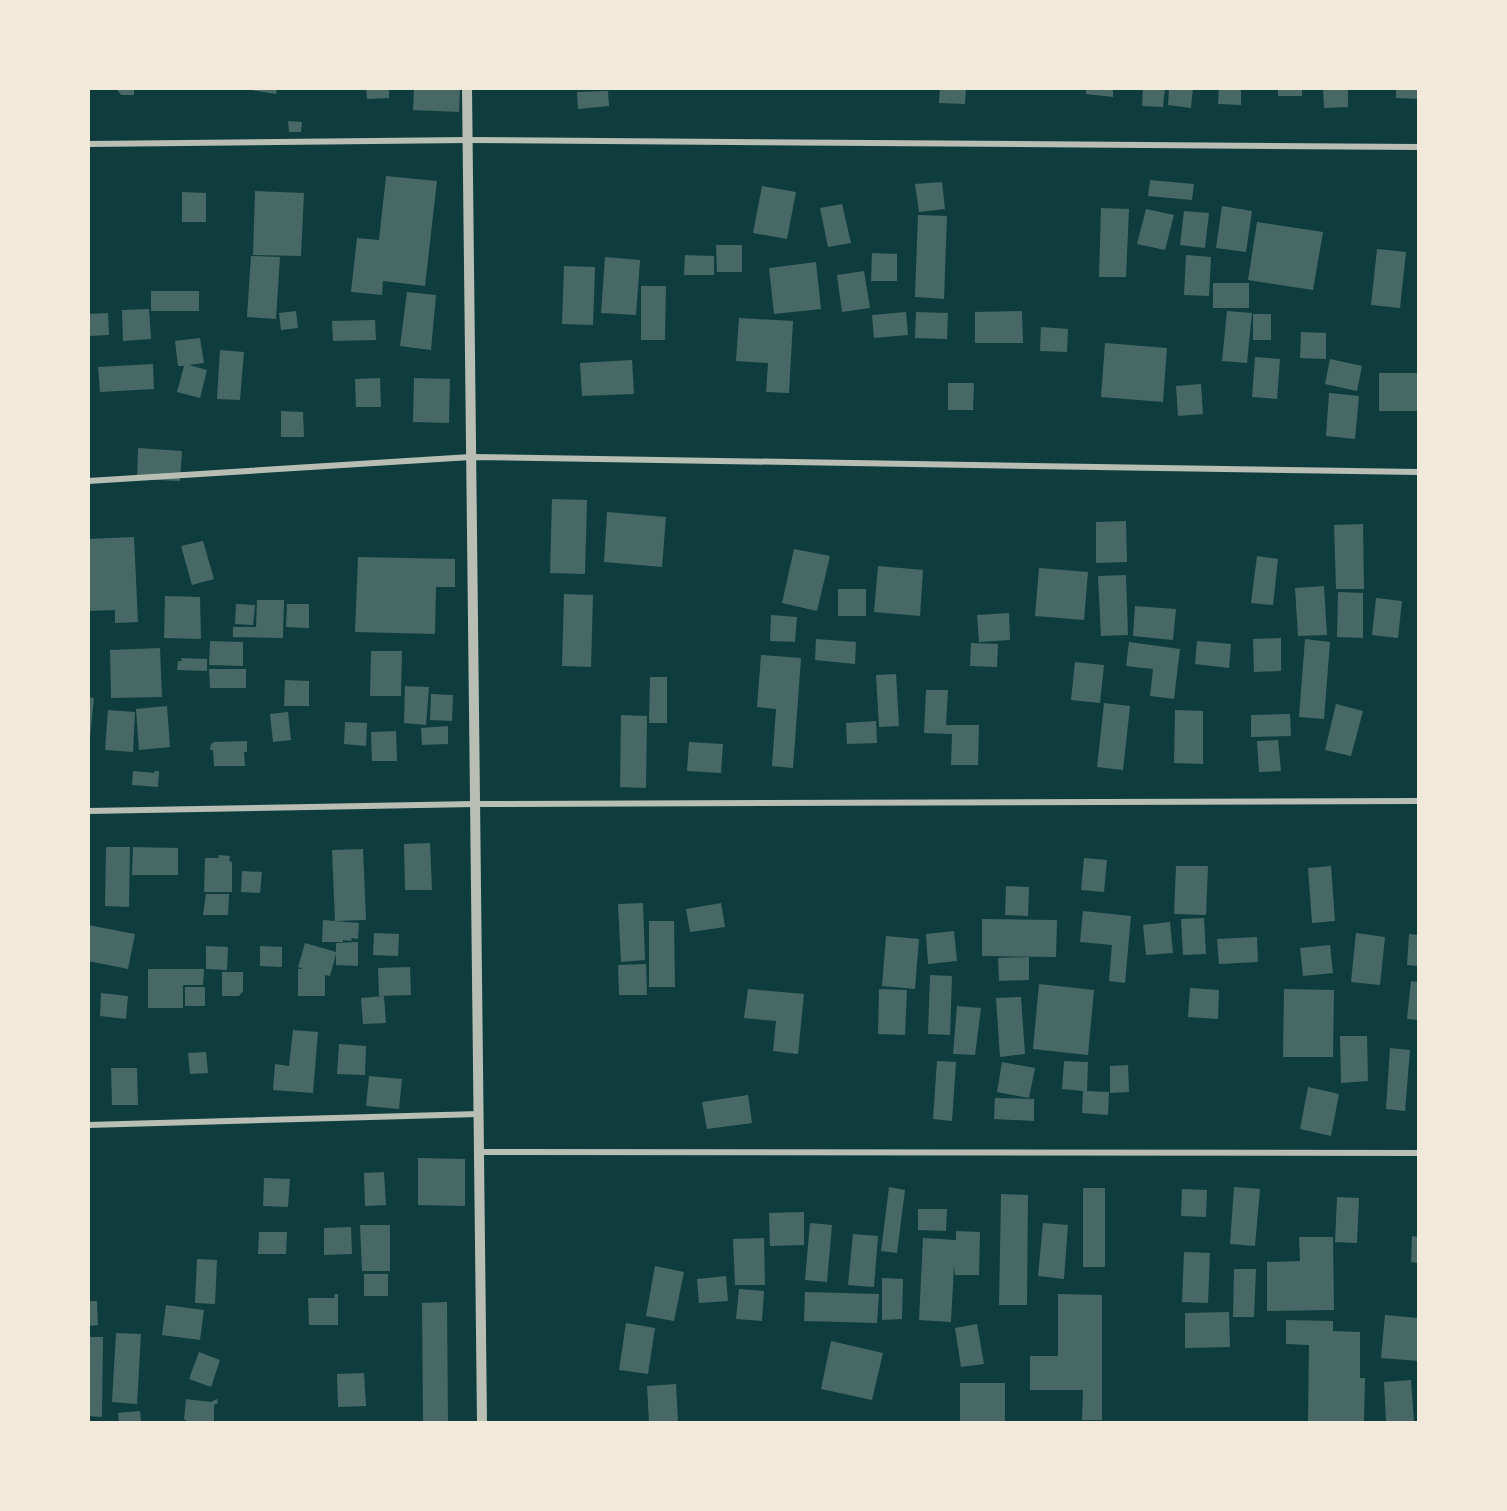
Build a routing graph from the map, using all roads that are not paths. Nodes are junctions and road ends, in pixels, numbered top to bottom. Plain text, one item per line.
1 (467, 88) edge
2 (468, 140) junction
3 (88, 144) edge
4 (1419, 147) edge
5 (471, 457) junction
6 (1419, 472) edge
7 (88, 481) edge
8 (1419, 801) edge
9 (475, 804) junction
10 (88, 811) edge
11 (479, 1114) junction
12 (88, 1125) edge
13 (479, 1152) junction
14 (1419, 1153) edge
15 (482, 1422) edge

1 - 2 street
2 - 3 street
2 - 4 street
2 - 5 street
5 - 6 street
5 - 7 street
5 - 9 street
8 - 9 street
9 - 10 street
9 - 11 street
11 - 12 street
11 - 13 street
13 - 14 street
13 - 15 street

